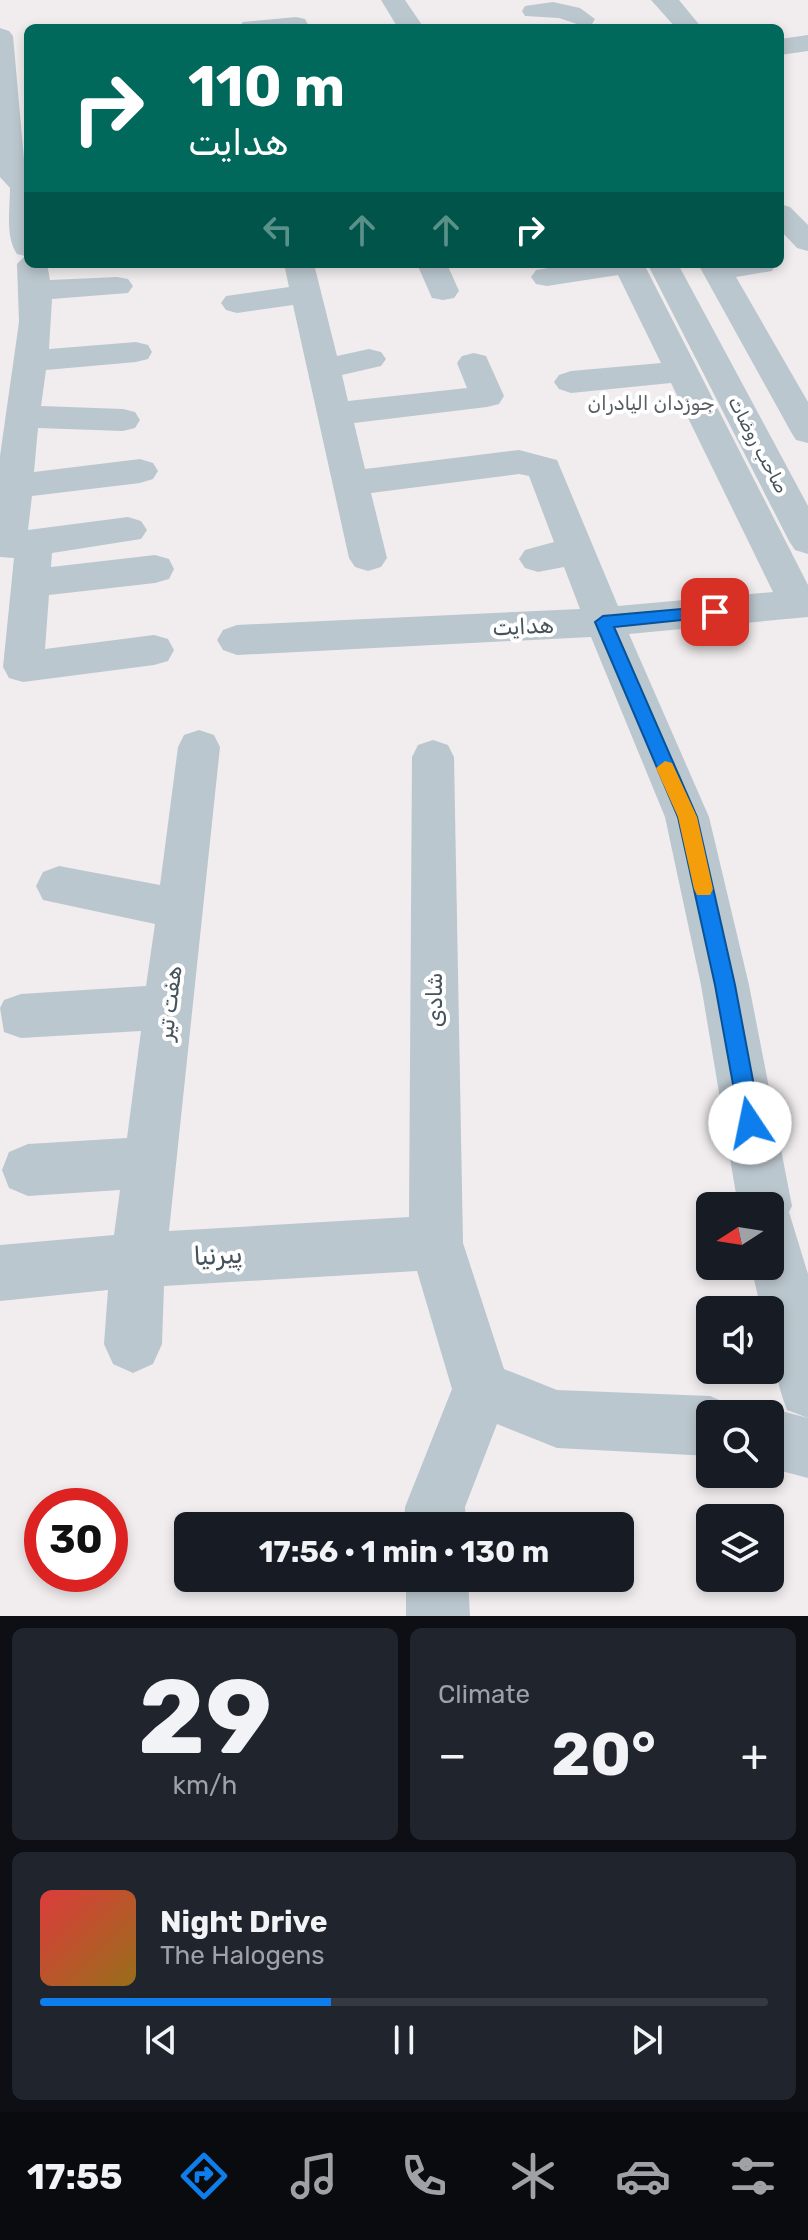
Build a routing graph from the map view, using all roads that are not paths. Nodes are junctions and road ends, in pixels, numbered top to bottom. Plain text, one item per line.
1 (393, 0) edge
2 (663, 0) edge
3 (535, 13) edge
4 (581, 16) edge
5 (408, 24) edge
6 (686, 24) edge
7 (0, 36) edge
8 (808, 43) edge
9 (784, 46) edge
10 (13, 172) edge
11 (784, 217) edge
12 (808, 242) edge
13 (808, 257) edge
14 (784, 260) edge
15 (604, 268) edge
16 (631, 268) edge
17 (665, 268) edge
18 (715, 268) edge
19 (34, 277) edge
20 (547, 277) dead end
21 (302, 279) edge
22 (117, 286) dead end
23 (237, 303) dead end
24 (136, 352) dead end
25 (369, 359) dead end
26 (474, 363) dead end
27 (324, 369) junction
28 (682, 372) junction
29 (571, 382) dead end
30 (16, 405) edge
31 (334, 414) junction
32 (123, 420) dead end
33 (808, 432) edge
34 (140, 471) dead end
35 (350, 483) junction
36 (15, 486) junction
37 (128, 530) dead end
38 (808, 541) edge
39 (14, 546) edge
40 (578, 551) junction
41 (368, 558) dead end
42 (538, 559) dead end
43 (155, 569) dead end
44 (31, 583) junction
45 (803, 603) edge
46 (603, 622) junction
47 (237, 640) dead end
48 (154, 650) dead end
49 (199, 747) dead end
50 (433, 757) dead end
51 (59, 886) dead end
52 (180, 909) junction
53 (168, 1007) junction
54 (21, 1016) dead end
55 (150, 1162) junction
56 (28, 1170) dead end
57 (762, 1192) edge
58 (436, 1243) junction
59 (138, 1260) junction
60 (0, 1273) edge
61 (782, 1280) edge
62 (133, 1344) dead end
63 (481, 1389) junction
64 (808, 1389) edge
65 (696, 1425) edge
66 (784, 1442) edge
67 (808, 1448) edge
68 (435, 1512) edge
69 (437, 1592) edge
70 (438, 1616) edge

1 - 5 street
2 - 6 street
3 - 4 street
7 - 10 street
8 - 9 street
11 - 12 street
13 - 14 street
15 - 20 street
16 - 28 street
17 - 38 street, صاحب روضات
18 - 33 street
19 - 22 street
19 - 30 street
21 - 23 street
21 - 27 street
24 - 30 street
25 - 27 street
26 - 31 street
27 - 31 street
28 - 29 street
28 - 45 street
30 - 32 street
30 - 36 street
31 - 35 street
34 - 36 street
35 - 40 street
35 - 41 street
36 - 39 street
37 - 39 street
39 - 44 street
40 - 42 street
40 - 46 street
43 - 44 street
44 - 48 street
45 - 46 street, هدایت
46 - 47 street, هدایت
46 - 57 street
49 - 52 street, هفت تیر
50 - 58 street, شادی
51 - 52 street
52 - 53 street, هفت تیر
53 - 54 street
53 - 55 street, هفت تیر
55 - 56 street
55 - 59 street, هفت تیر
58 - 59 street, پیرنیا
58 - 63 street, شادی
59 - 60 street, پیرنیا
59 - 62 street, هفت تیر
61 - 64 street
63 - 65 street
63 - 68 street
66 - 67 street
69 - 70 street

